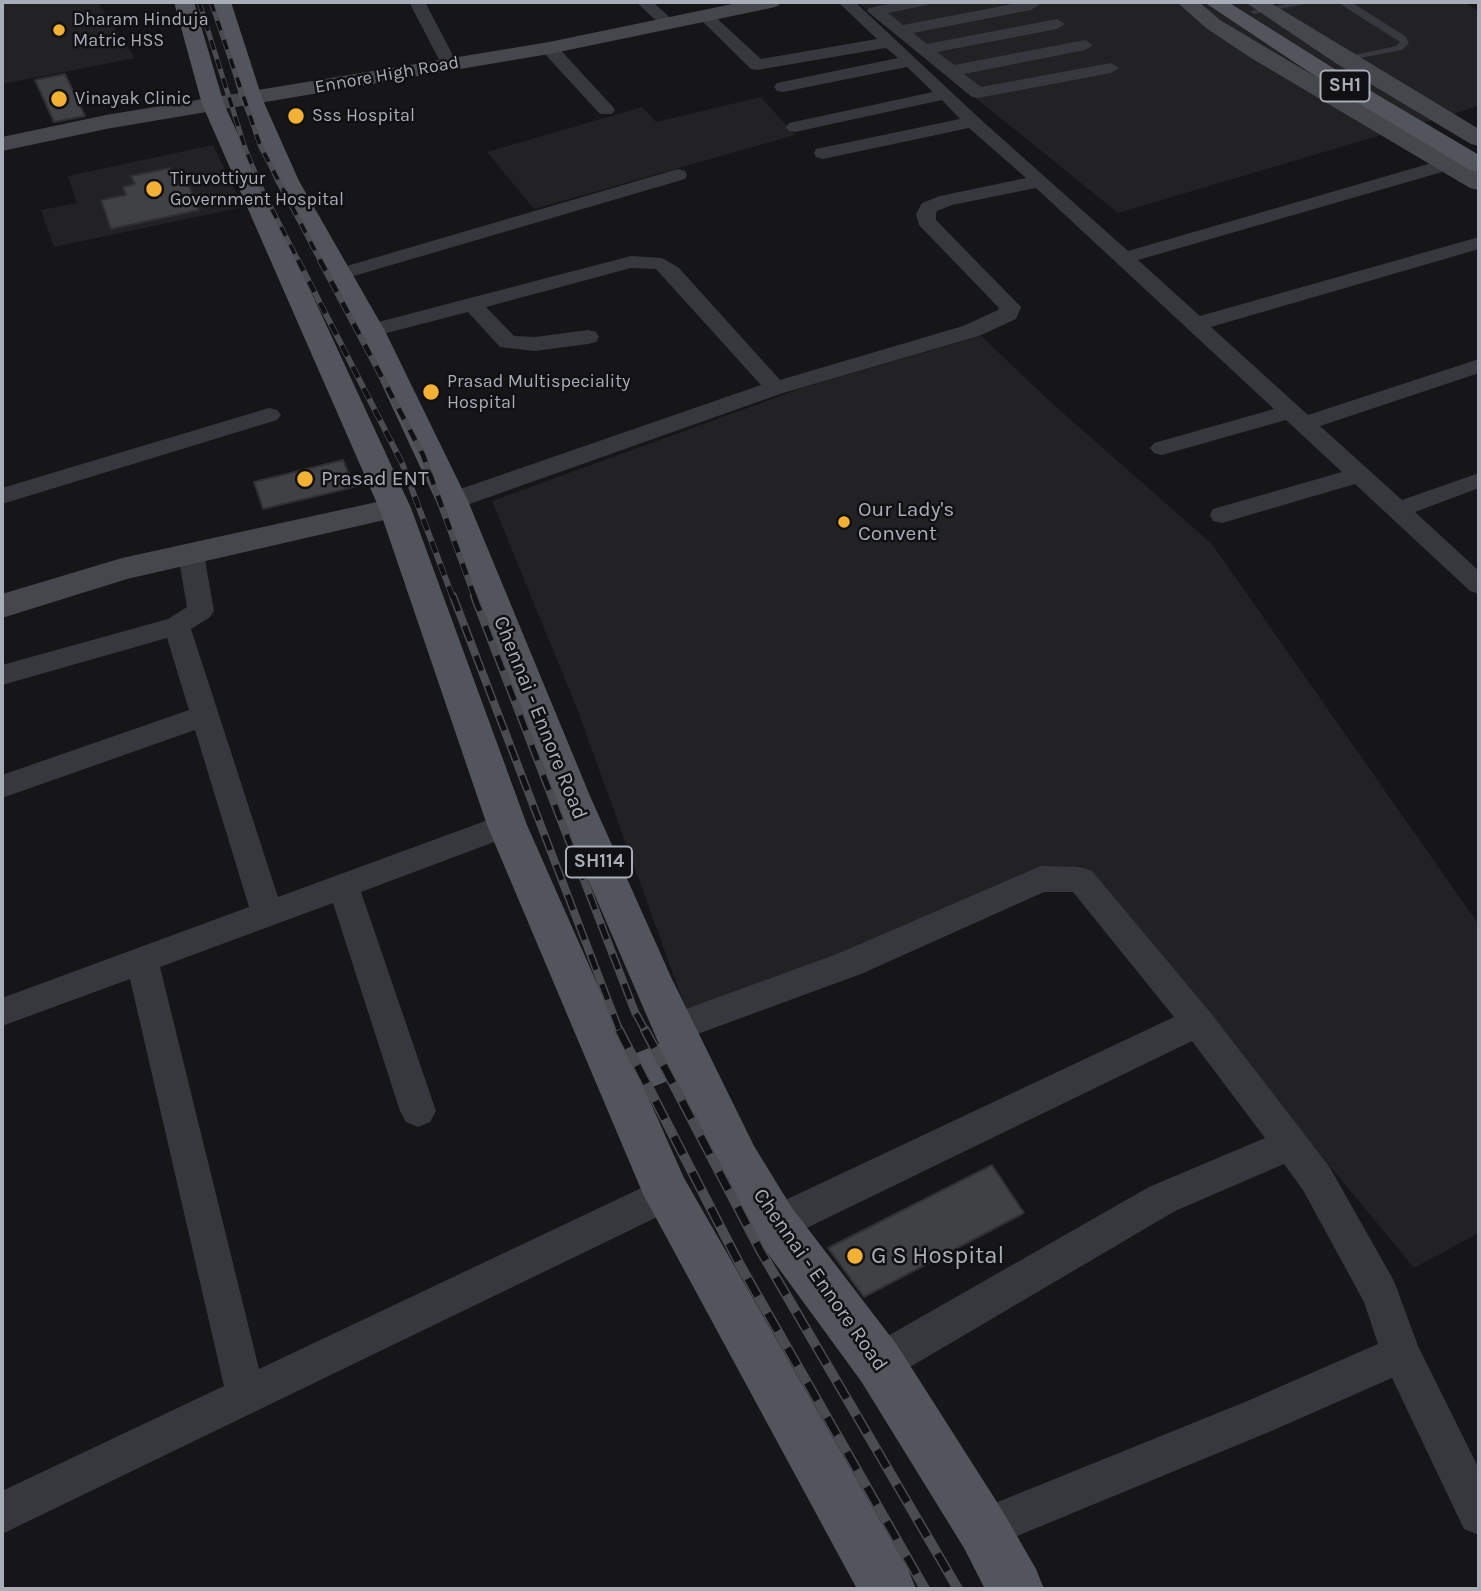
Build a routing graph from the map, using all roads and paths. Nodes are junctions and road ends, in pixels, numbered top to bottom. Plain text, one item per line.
1 (184, 2) edge
2 (221, 2) edge
3 (417, 2) edge
4 (644, 2) edge
5 (771, 2) edge
6 (846, 2) edge
7 (921, 2) edge
8 (1187, 2) edge
9 (1214, 2) edge
10 (1311, 2) edge
11 (1341, 2) edge
12 (1030, 3) edge
13 (1254, 6) edge
14 (704, 15) junction
15 (669, 24) junction
16 (1057, 24) junction
17 (895, 36) junction
18 (1085, 45) junction
19 (550, 48) junction
20 (917, 56) junction
21 (1339, 61) junction
22 (450, 65) junction
23 (951, 71) junction
24 (783, 87) dead end
25 (946, 94) junction
26 (232, 101) junction
27 (606, 110) dead end
28 (973, 122) junction
29 (795, 127) dead end
30 (1479, 139) edge
31 (2, 144) edge
32 (1479, 146) edge
33 (823, 153) dead end
34 (1449, 164) junction
35 (1479, 165) edge
36 (678, 175) dead end
37 (1040, 181) junction
38 (1479, 183) edge
39 (1479, 243) edge
40 (1124, 258) junction
41 (340, 274) junction
42 (472, 304) junction
43 (1197, 324) junction
44 (371, 331) junction
45 (588, 337) dead end
46 (1479, 366) edge
47 (775, 388) junction
48 (269, 415) dead end
49 (1298, 418) junction
50 (1162, 448) dead end
51 (1360, 475) junction
52 (1479, 480) edge
53 (2, 496) edge
54 (452, 501) junction
55 (395, 508) junction
56 (1398, 510) junction
57 (1222, 515) dead end
58 (191, 554) junction
59 (1479, 585) edge
60 (2, 606) edge
61 (177, 626) junction
62 (2, 675) edge
63 (203, 716) junction
64 (2, 787) edge
65 (507, 825) junction
66 (342, 885) junction
67 (267, 914) junction
68 (142, 961) junction
69 (2, 1012) edge
70 (1198, 1022) junction
71 (680, 1041) junction
72 (618, 1080) junction
73 (418, 1111) dead end
74 (1289, 1144) junction
75 (667, 1194) junction
76 (775, 1224) junction
77 (1401, 1354) junction
78 (879, 1363) junction
79 (246, 1396) junction
80 (2, 1513) edge
81 (1479, 1514) edge
82 (983, 1529) junction
83 (888, 1589) edge
84 (1016, 1589) edge

1 - 26 main road, Chennai - Ennore Road / SH114
2 - 26 main road, Chennai - Ennore Road / SH114
3 - 22 street
4 - 15 street
5 - 14 street, Ennore High Road
6 - 17 street
7 - 17 street
8 - 34 street
9 - 35 main road, SH1
10 - 13 lane
11 - 21 lane
12 - 16 street
12 - 17 street
13 - 21 main road, SH1
14 - 15 street, Ennore High Road
14 - 17 street
15 - 19 street, Ennore High Road
16 - 18 street
16 - 20 street
17 - 20 street
18 - 23 street
18 - 23 street
19 - 22 street, Ennore High Road
19 - 27 street
20 - 23 street
20 - 24 street
20 - 25 street
21 - 30 street
21 - 32 main road, SH1
22 - 26 street, Ennore High Road
25 - 28 street
25 - 29 street
26 - 31 street, Ennore High Road
26 - 41 main road, Chennai - Ennore Road / SH114
26 - 55 main road, Chennai - Ennore Road / SH114
28 - 33 street
28 - 37 street
34 - 38 street
34 - 40 street
36 - 41 street
37 - 40 street
37 - 47 street
39 - 43 street
40 - 43 street
41 - 44 main road, Chennai - Ennore Road / SH114
42 - 44 street
42 - 45 street
42 - 47 street
43 - 49 street
44 - 54 main road, Chennai - Ennore Road / SH114
46 - 49 street
47 - 54 street
48 - 53 street
49 - 50 street
49 - 51 street
51 - 56 street
51 - 57 street
52 - 56 street
54 - 71 main road, Chennai - Ennore Road / SH114
55 - 58 street
55 - 65 main road, Chennai - Ennore Road / SH114
56 - 59 street
58 - 60 street
58 - 61 street
61 - 62 street
61 - 63 street
63 - 64 street
63 - 67 street
65 - 66 street
65 - 72 main road, Chennai - Ennore Road / SH114
66 - 67 street
66 - 73 street
67 - 68 street
68 - 69 street
68 - 79 street
70 - 71 street
70 - 74 street
70 - 76 street
71 - 72 main road
71 - 76 main road, Chennai - Ennore Road / SH114
72 - 75 main road, Chennai - Ennore Road / SH114
74 - 77 street
74 - 78 street
75 - 79 street
75 - 83 main road, Chennai - Ennore Road / SH114
76 - 78 main road, Chennai - Ennore Road / SH114
77 - 81 street
77 - 82 street
78 - 82 main road, Chennai - Ennore Road / SH114
79 - 80 street
82 - 84 main road, Chennai - Ennore Road / SH114

